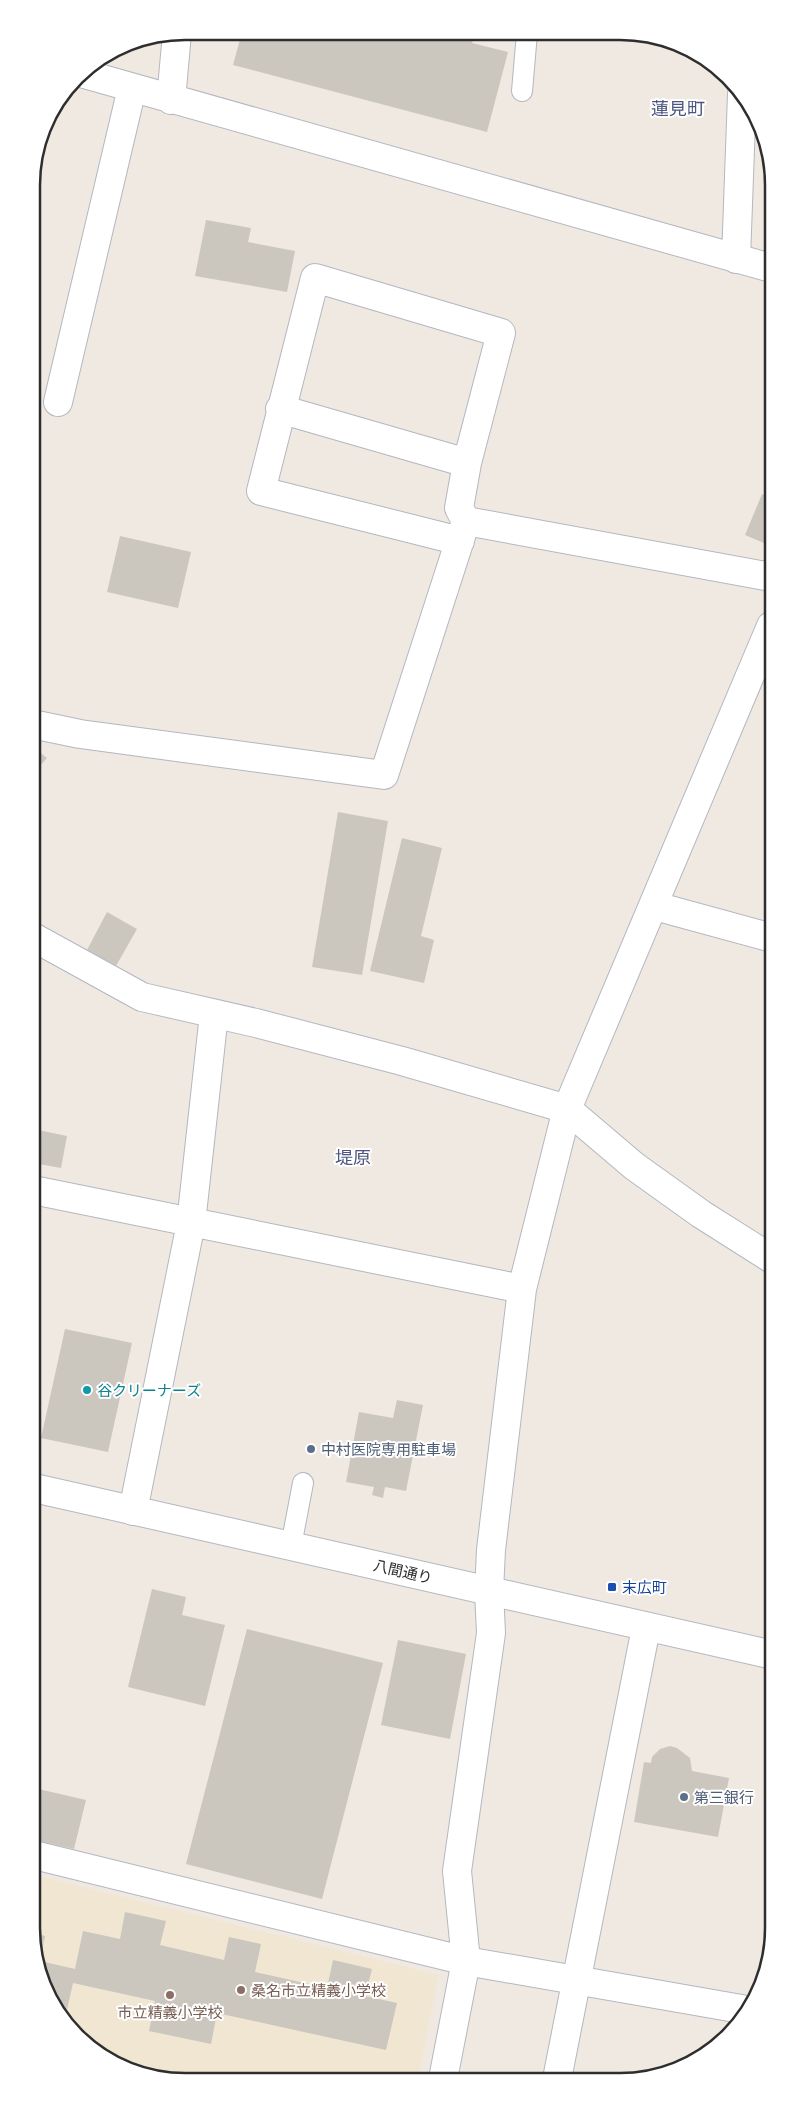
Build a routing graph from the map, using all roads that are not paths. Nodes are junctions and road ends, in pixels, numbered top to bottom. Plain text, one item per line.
1 (176, 40) edge
2 (526, 40) edge
3 (89, 76) edge
4 (132, 88) junction
5 (522, 91) dead end
6 (171, 100) junction
7 (742, 105) edge
8 (736, 259) junction
9 (765, 266) edge
10 (58, 402) dead end
11 (280, 408) junction
12 (467, 463) junction
13 (463, 531) junction
14 (765, 576) edge
15 (765, 661) edge
16 (761, 681) edge
17 (40, 726) edge
18 (655, 906) junction
19 (765, 936) edge
20 (40, 941) edge
21 (214, 1014) junction
22 (567, 1109) junction
23 (40, 1191) edge
24 (191, 1223) junction
25 (765, 1255) edge
26 (522, 1289) junction
27 (303, 1484) dead end
28 (40, 1489) edge
29 (134, 1511) junction
30 (291, 1546) junction
31 (489, 1591) junction
32 (646, 1628) junction
33 (765, 1653) edge
34 (40, 1856) edge
35 (466, 1961) junction
36 (575, 1979) junction
37 (741, 2009) edge
38 (444, 2073) edge
39 (558, 2073) edge

1 - 6 street
2 - 5 lane
3 - 4 street
4 - 6 street
4 - 10 street
6 - 8 street
7 - 8 street
8 - 9 street
11 - 12 street
11 - 12 street
11 - 13 street
12 - 13 street
13 - 14 street
13 - 17 street
15 - 16 street
16 - 18 street
18 - 19 street
18 - 22 street
20 - 21 street
21 - 22 street
21 - 24 street
22 - 25 street
22 - 26 street
23 - 24 street
24 - 26 street
24 - 29 street
26 - 31 street
27 - 30 lane
28 - 29 street, 八間通り
29 - 30 street, 八間通り
30 - 31 street, 八間通り
31 - 32 street, 八間通り
31 - 35 street
32 - 33 street, 八間通り
32 - 36 street
34 - 35 street
35 - 36 street
35 - 38 street
36 - 37 street
36 - 39 street

